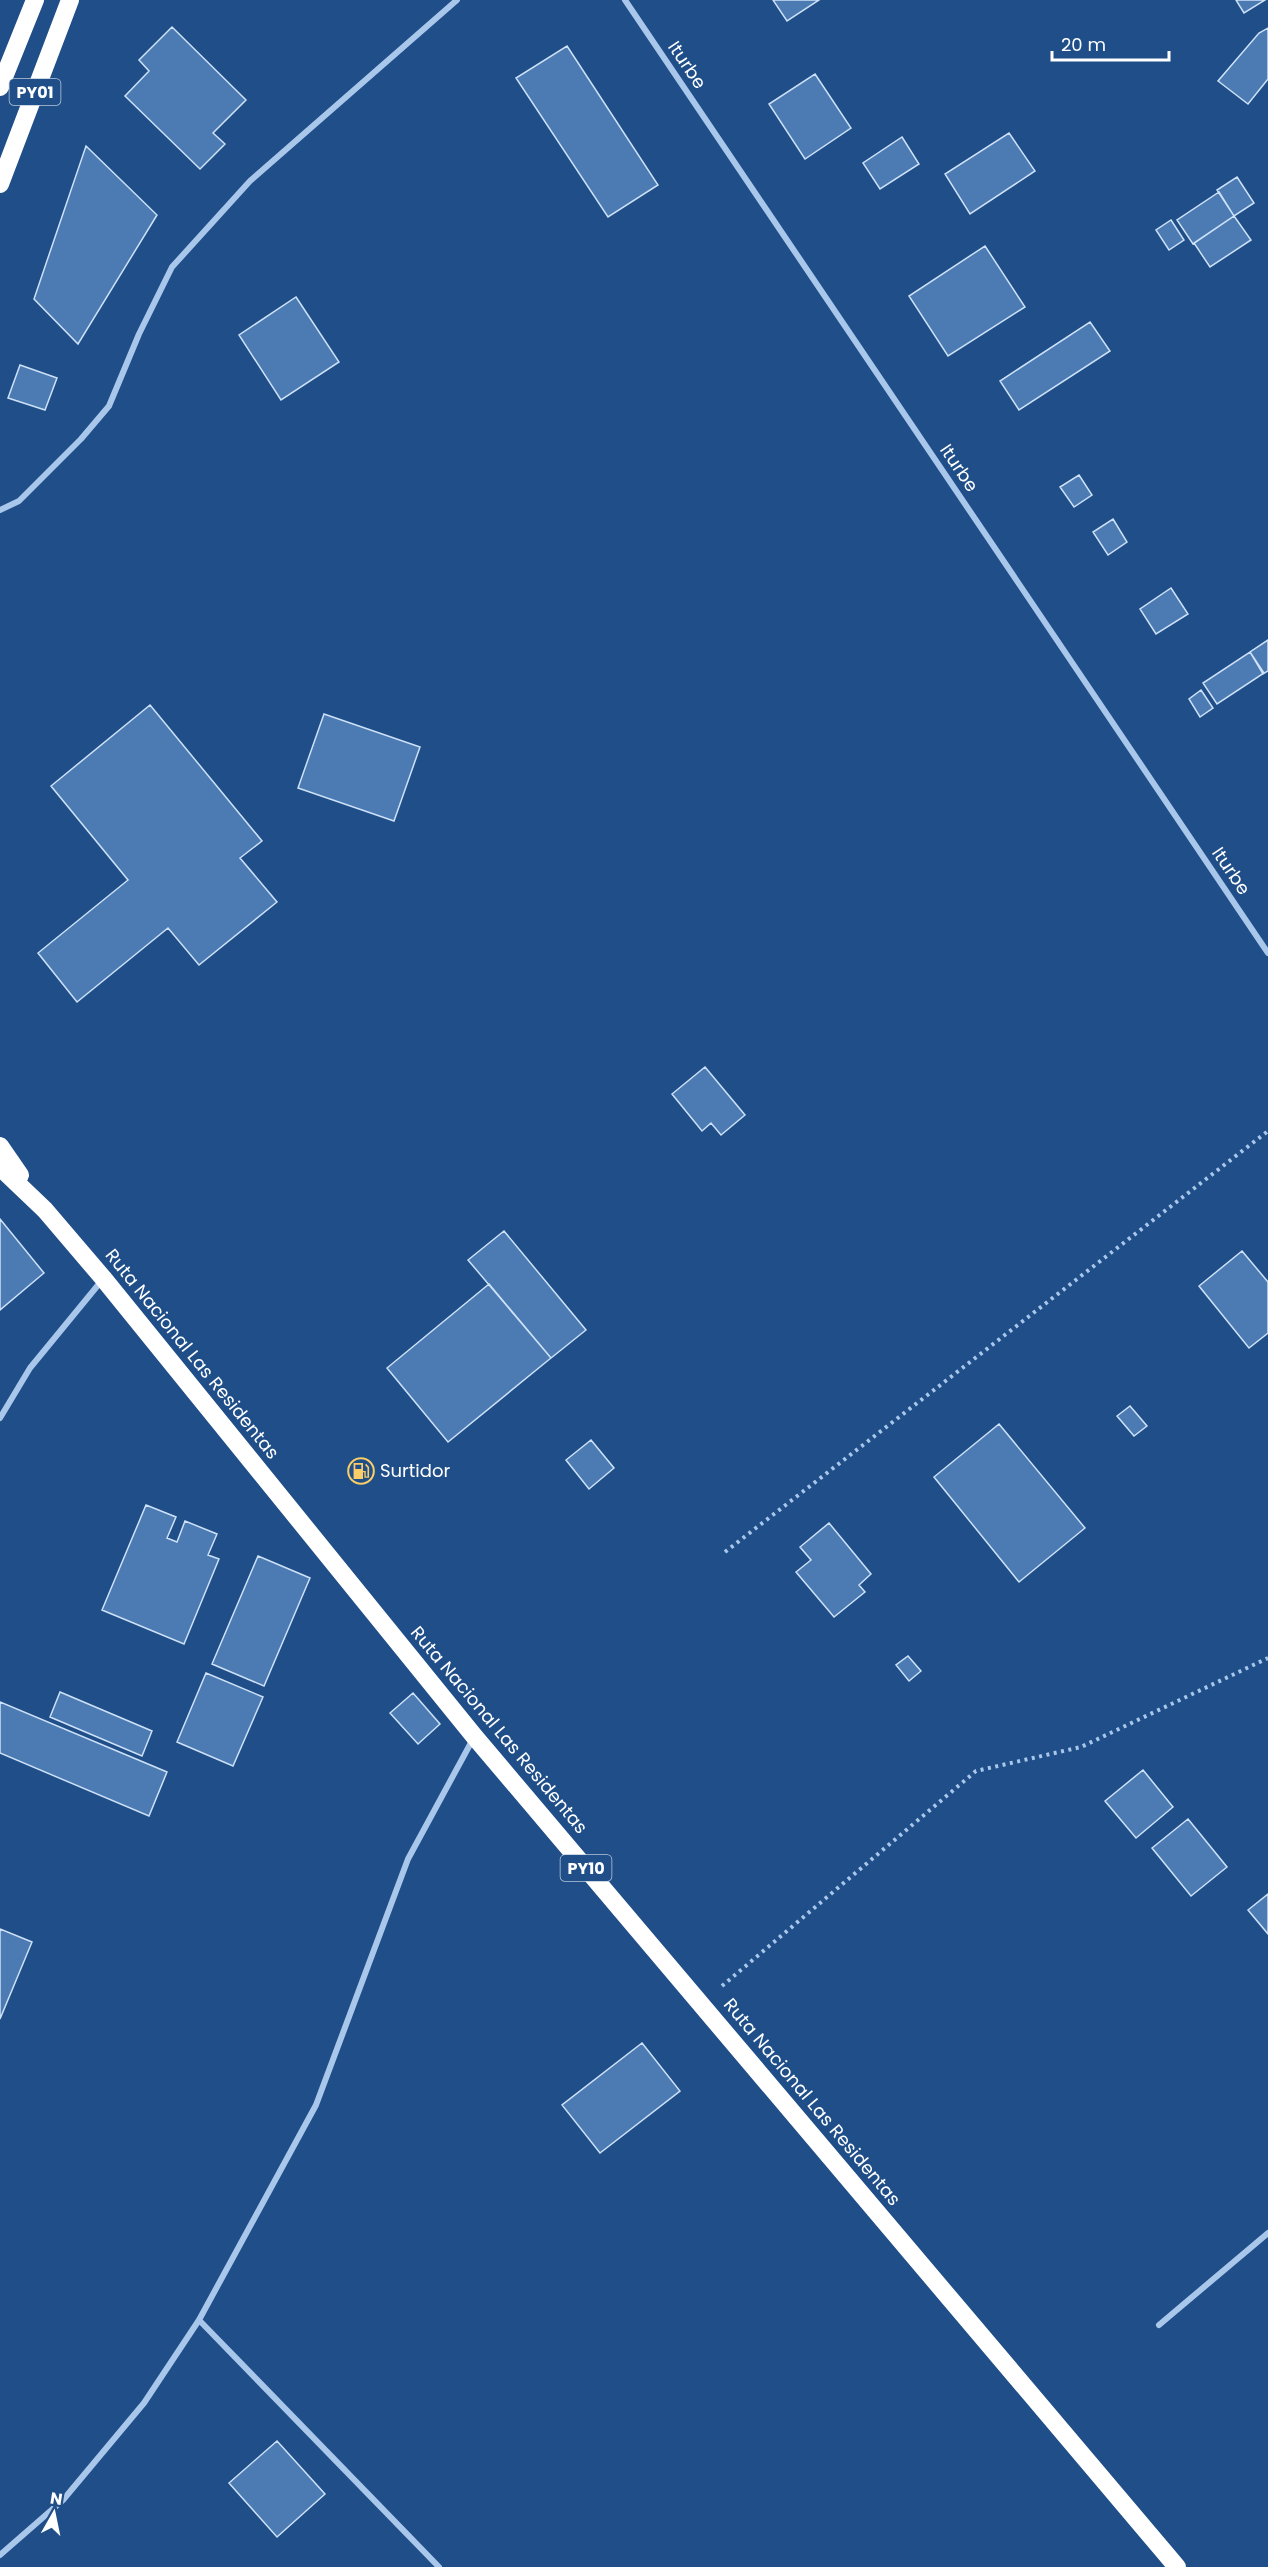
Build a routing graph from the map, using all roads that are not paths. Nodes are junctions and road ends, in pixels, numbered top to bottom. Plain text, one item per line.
1 (35, 0) edge
2 (70, 0) edge
3 (457, 0) edge
4 (625, 0) edge
5 (0, 87) edge
6 (0, 184) edge
7 (0, 510) edge
8 (1268, 953) edge
9 (0, 1146) edge
10 (0, 1167) edge
11 (45, 1210) junction
12 (103, 1278) junction
13 (0, 1418) edge
14 (474, 1736) junction
15 (1268, 2233) edge
16 (200, 2320) junction
17 (1159, 2325) dead end
18 (0, 2555) edge
19 (439, 2567) edge
20 (1178, 2567) edge

1 - 5 highway, PY01
2 - 6 highway, PY01
3 - 7 street
4 - 8 street, Iturbe
9 - 11 highway
10 - 11 highway, Ruta Nacional Las Residentas / PY10
11 - 12 highway, Ruta Nacional Las Residentas / PY10
12 - 13 street
12 - 14 highway, Ruta Nacional Las Residentas / PY10
14 - 16 street
14 - 20 highway, Ruta Nacional Las Residentas / PY10
15 - 17 street
16 - 18 street
16 - 19 street

